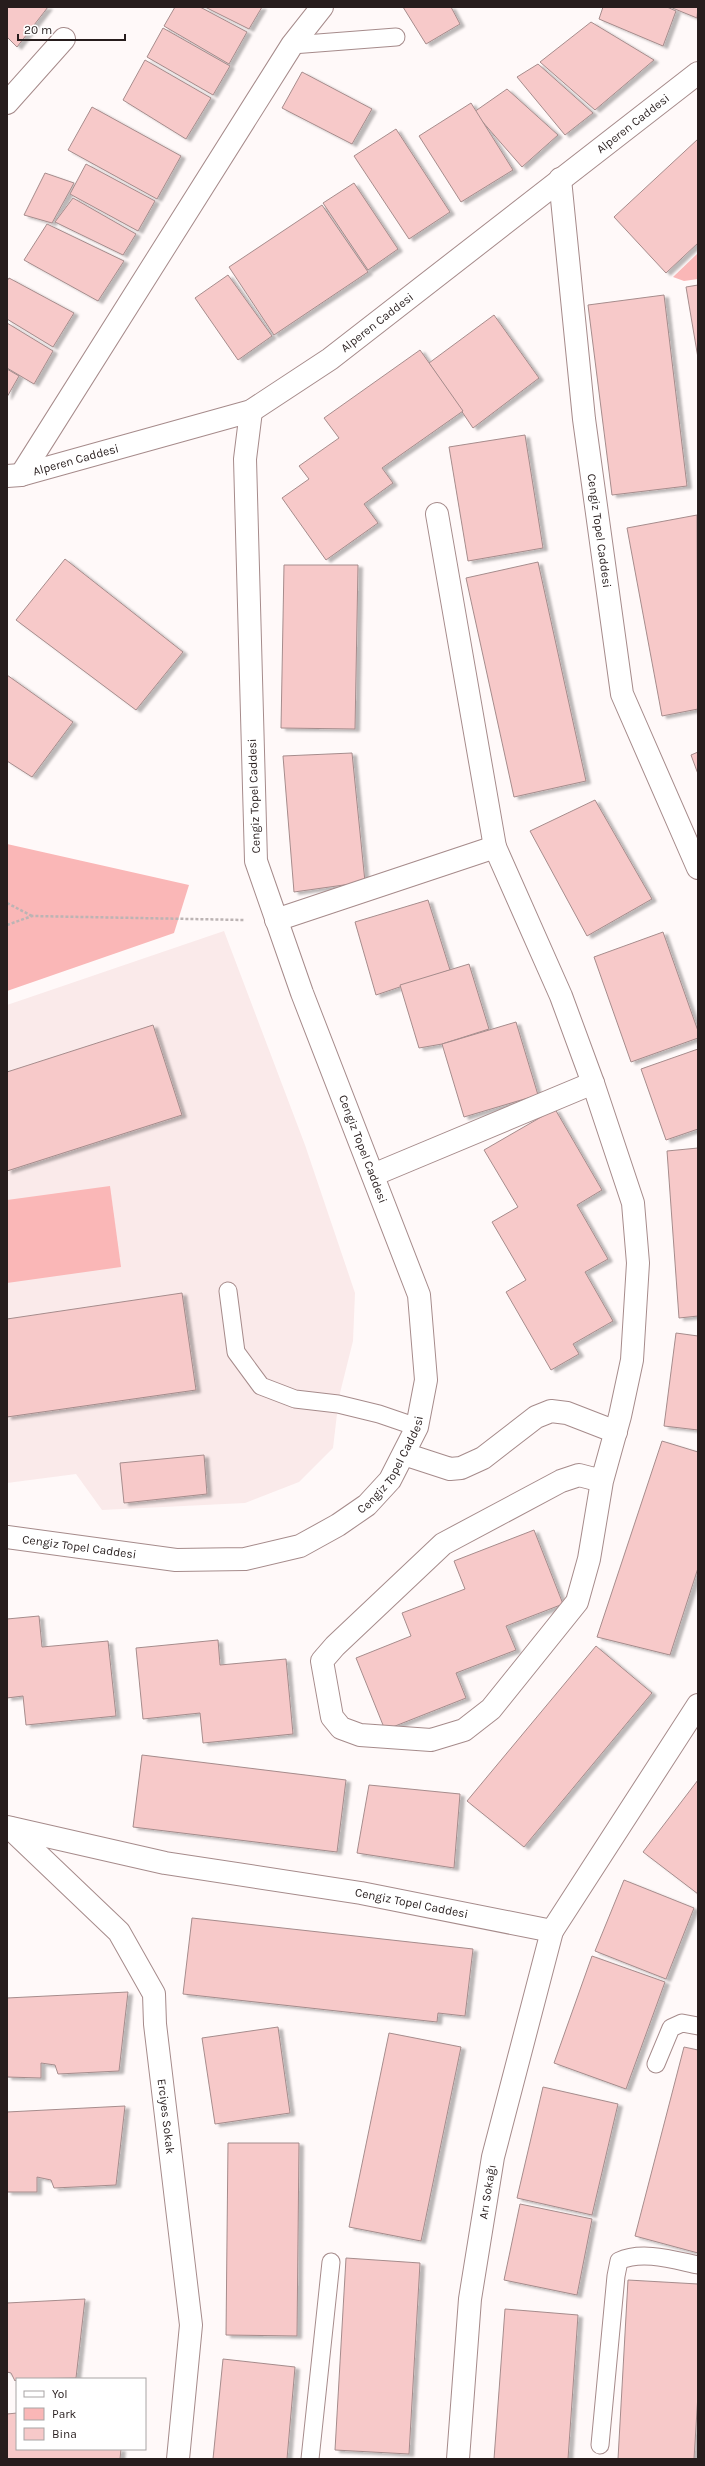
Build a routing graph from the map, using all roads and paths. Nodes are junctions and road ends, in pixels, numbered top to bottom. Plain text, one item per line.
1 (322, 7) edge
2 (396, 38) dead end
3 (64, 39) dead end
4 (292, 45) junction
5 (698, 72) edge
6 (7, 103) edge
7 (560, 179) junction
8 (251, 411) junction
9 (14, 476) edge
10 (437, 514) dead end
11 (495, 847) junction
12 (698, 868) edge
13 (7, 903) edge
14 (32, 916) junction
15 (276, 920) junction
16 (7, 925) edge
17 (593, 1083) junction
18 (373, 1175) junction
19 (228, 1291) dead end
20 (417, 1427) junction
21 (616, 1432) junction
22 (404, 1454) junction
23 (602, 1481) junction
24 (7, 1538) edge
25 (698, 1705) edge
26 (9, 1828) edge
27 (552, 1931) junction
28 (698, 2026) edge
29 (656, 2064) dead end
30 (331, 2262) dead end
31 (698, 2265) edge
32 (600, 2445) dead end
33 (178, 2459) edge
34 (310, 2459) edge
35 (458, 2459) edge

1 - 4 street
2 - 4 lane
3 - 6 street
4 - 9 street
5 - 7 street, Alperen Caddesi
7 - 8 street, Alperen Caddesi
7 - 12 street, Cengiz Topel Caddesi
8 - 9 street, Alperen Caddesi
8 - 15 street, Cengiz Topel Caddesi
10 - 11 street
11 - 15 street
11 - 17 street
13 - 14 path
14 - 15 path
14 - 16 path
15 - 18 street, Cengiz Topel Caddesi
17 - 18 street
17 - 21 street
18 - 20 street, Cengiz Topel Caddesi
19 - 20 lane
20 - 22 street, Cengiz Topel Caddesi
21 - 22 street
21 - 23 street
22 - 24 street, Cengiz Topel Caddesi
23 - 23 street
25 - 27 street
26 - 27 street, Cengiz Topel Caddesi
26 - 33 street, Erciyes Sokak
27 - 35 street, Arı Sokağı
28 - 29 lane
30 - 34 lane
31 - 32 lane

